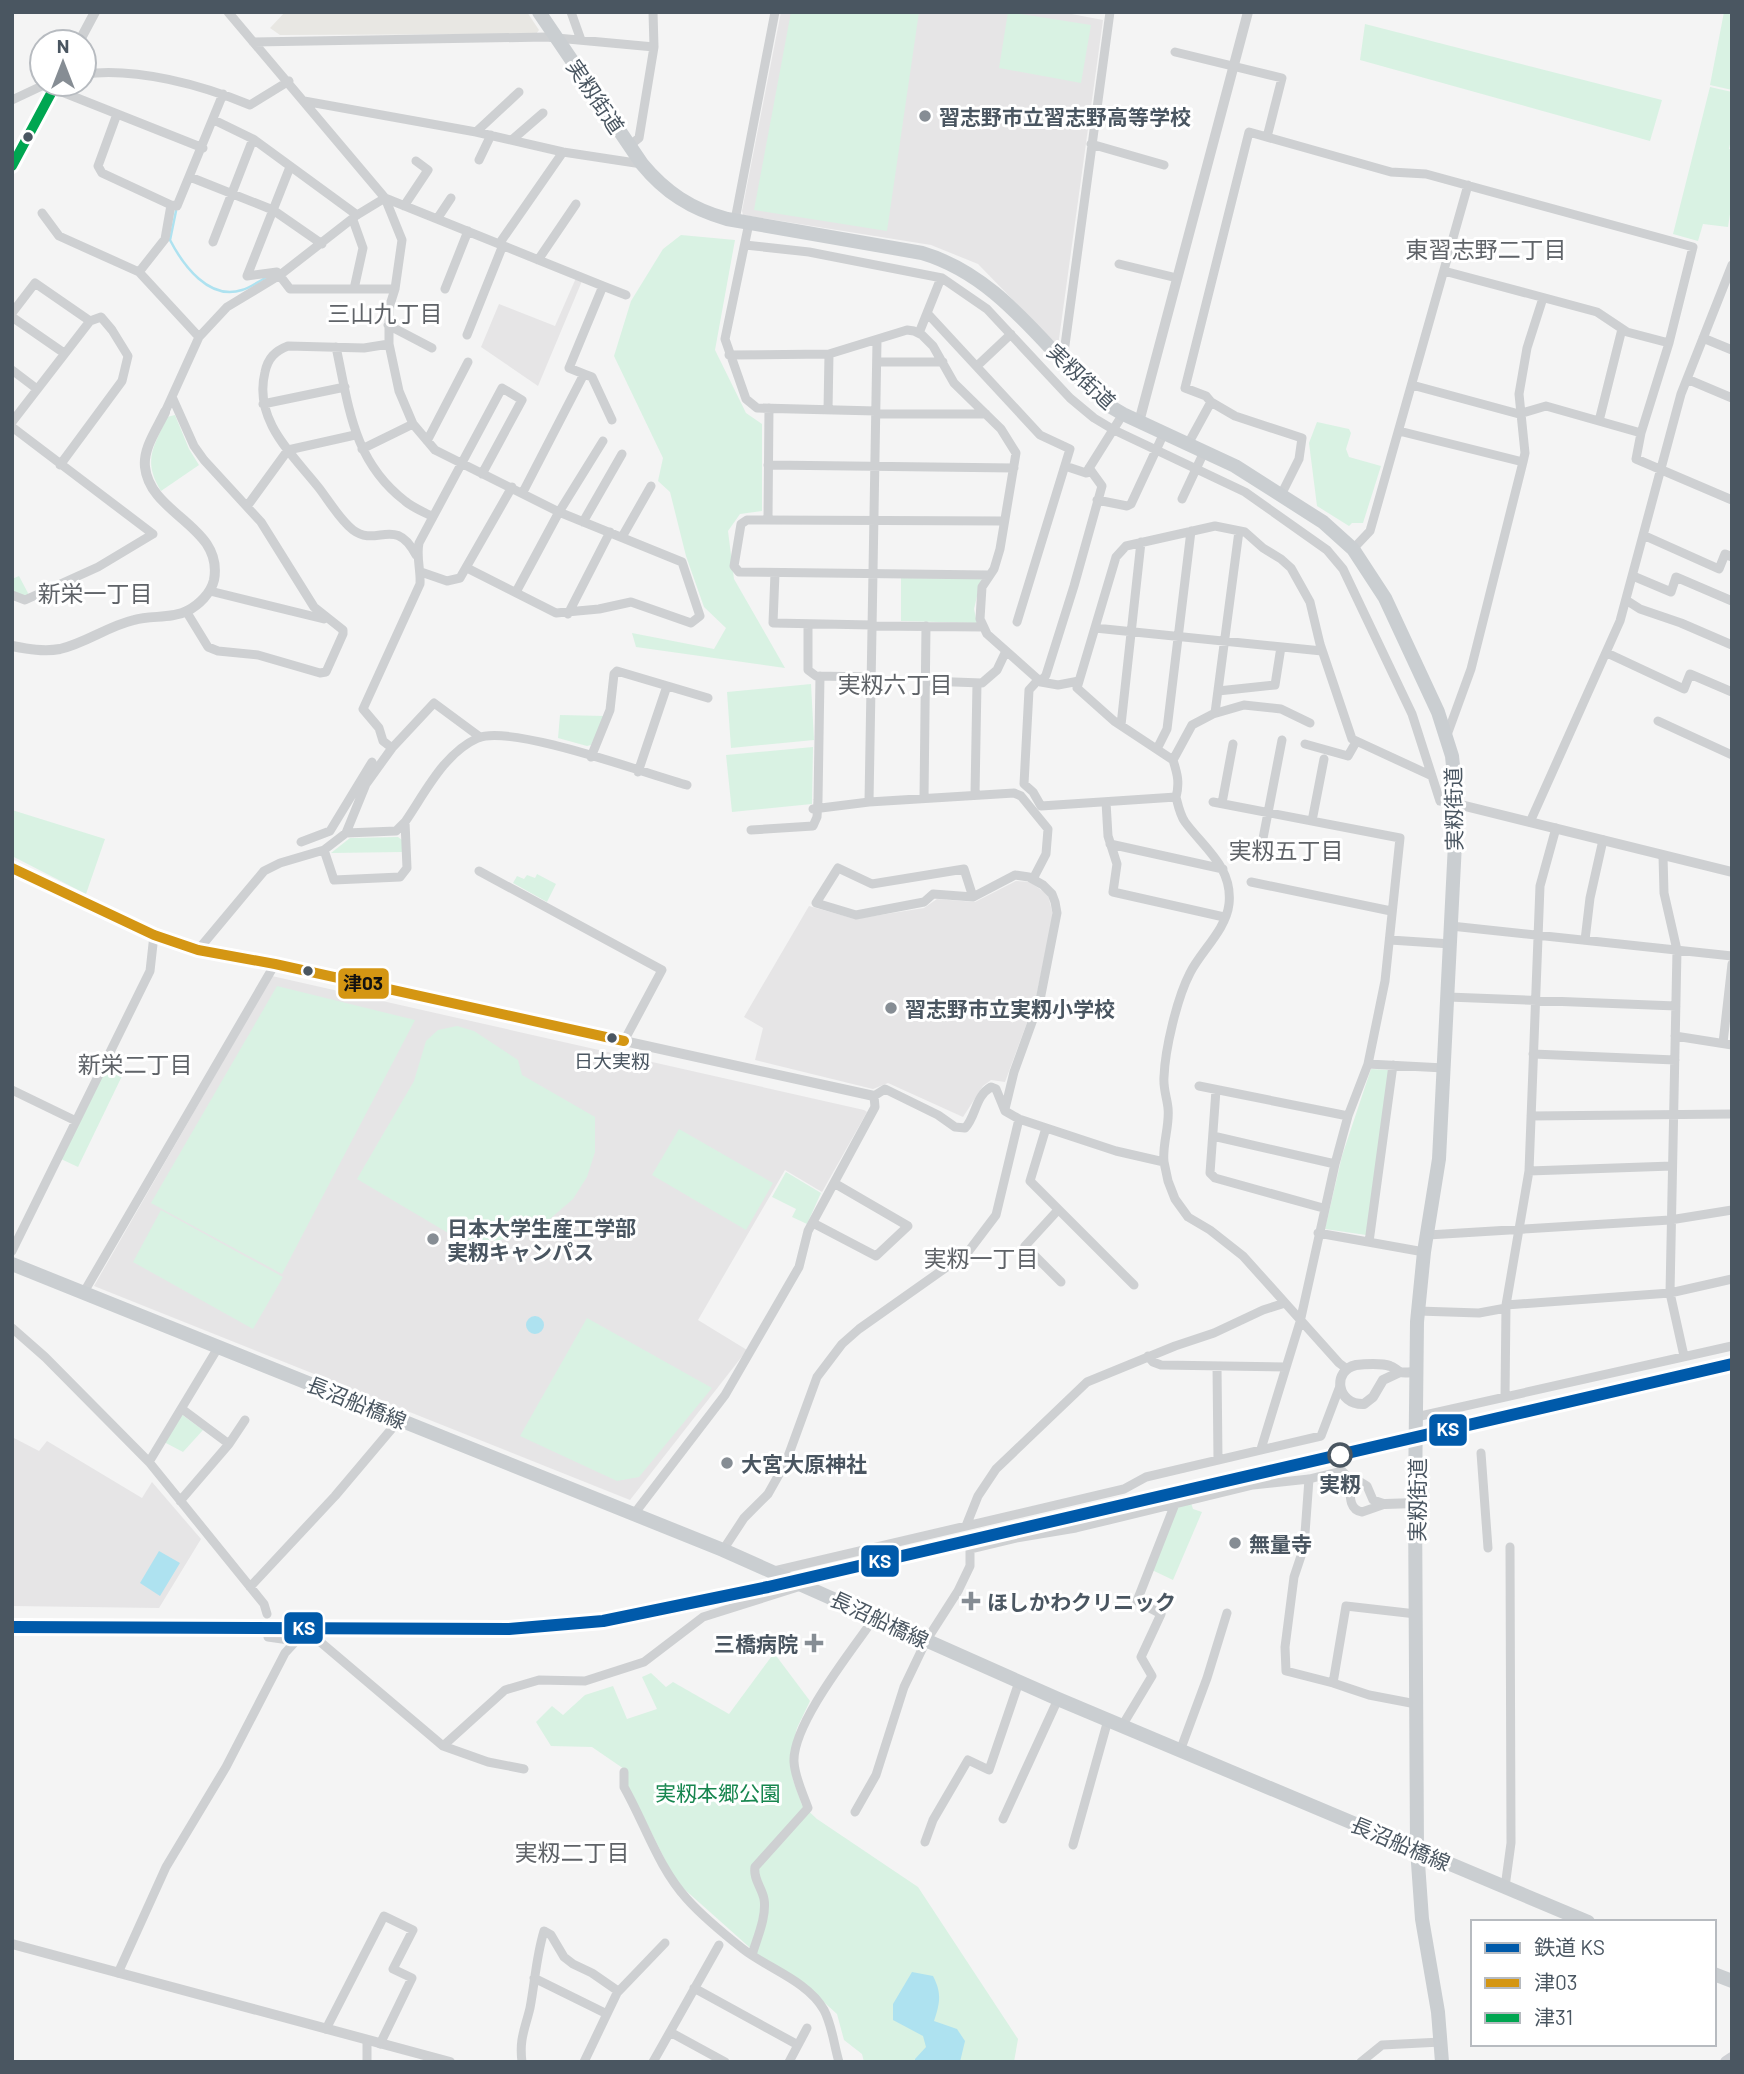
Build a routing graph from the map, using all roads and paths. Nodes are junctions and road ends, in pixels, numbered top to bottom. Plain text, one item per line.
1 (95, 12) edge
2 (228, 12) edge
3 (539, 12) edge
4 (571, 12) edge
5 (653, 12) edge
6 (775, 12) edge
7 (1248, 12) edge
8 (1106, 13) edge
9 (86, 28) edge
10 (556, 37) junction
11 (581, 40) junction
12 (253, 42) junction
13 (654, 47) junction
14 (1175, 52) dead end
15 (1234, 65) junction
16 (98, 74) edge
17 (289, 81) junction
18 (28, 92) edge
19 (519, 92) dead end
20 (223, 94) junction
21 (53, 98) edge
22 (81, 98) edge
23 (12, 100) edge
24 (304, 101) junction
25 (543, 113) dead end
26 (117, 114) junction
27 (214, 120) junction
28 (476, 132) junction
29 (491, 135) junction
30 (1267, 137) junction
31 (253, 139) junction
32 (513, 139) junction
33 (1091, 144) junction
34 (629, 146) junction
35 (203, 148) junction
36 (563, 152) junction
37 (479, 160) dead end
38 (416, 161) dead end
39 (642, 164) junction
40 (1164, 165) dead end
41 (12, 166) edge
42 (290, 167) junction
43 (191, 177) junction
44 (1468, 185) junction
45 (232, 194) junction
46 (385, 198) junction
47 (451, 198) dead end
48 (576, 204) dead end
49 (171, 205) junction
50 (404, 206) junction
51 (273, 210) junction
52 (42, 213) dead end
53 (355, 217) junction
54 (438, 219) junction
55 (742, 222) junction
56 (468, 231) junction
57 (213, 242) dead end
58 (322, 244) junction
59 (501, 244) junction
60 (745, 245) junction
61 (538, 260) junction
62 (1119, 264) dead end
63 (1732, 265) edge
64 (1444, 271) junction
65 (139, 272) junction
66 (279, 275) junction
67 (941, 278) junction
68 (1177, 278) junction
69 (603, 286) junction
70 (355, 289) junction
71 (395, 289) junction
72 (445, 289) dead end
73 (626, 295) dead end
74 (1543, 298) junction
75 (927, 313) junction
76 (12, 315) edge
77 (90, 321) junction
78 (388, 325) junction
79 (1622, 329) junction
80 (919, 333) junction
81 (1011, 334) junction
82 (467, 335) dead end
83 (200, 337) junction
84 (1703, 338) junction
85 (877, 341) junction
86 (1669, 343) junction
87 (389, 344) junction
88 (336, 347) junction
89 (432, 348) dead end
90 (1732, 350) edge
91 (64, 353) junction
92 (829, 354) junction
93 (729, 355) junction
94 (1063, 360) junction
95 (468, 362) dead end
96 (877, 362) junction
97 (943, 362) junction
98 (977, 366) junction
99 (12, 370) edge
100 (584, 374) junction
101 (1687, 379) junction
102 (1412, 385) junction
103 (345, 387) junction
104 (37, 389) junction
105 (173, 398) junction
106 (1732, 398) edge
107 (1211, 402) junction
108 (263, 404) junction
109 (769, 408) junction
110 (828, 410) junction
111 (165, 412) joint
112 (876, 412) junction
113 (986, 414) junction
114 (1123, 414) junction
115 (1519, 414) junction
116 (612, 420) dead end
117 (1599, 421) junction
118 (1139, 422) junction
119 (413, 424) junction
120 (12, 425) edge
121 (1114, 430) junction
122 (1399, 431) junction
123 (1164, 433) junction
124 (1641, 433) junction
125 (355, 435) junction
126 (427, 441) junction
127 (603, 441) dead end
128 (1188, 444) junction
129 (362, 449) junction
130 (1156, 449) junction
131 (288, 450) junction
132 (1204, 452) junction
133 (622, 454) dead end
134 (1523, 462) junction
135 (460, 464) junction
136 (60, 465) junction
137 (768, 465) junction
138 (875, 466) junction
139 (1065, 466) junction
140 (1197, 467) junction
141 (1014, 468) junction
142 (1089, 468) junction
143 (1661, 468) junction
144 (482, 474) junction
145 (651, 486) dead end
146 (512, 487) junction
147 (523, 492) junction
148 (1281, 495) junction
149 (1182, 499) dead end
150 (1097, 500) junction
151 (1732, 500) edge
152 (248, 505) junction
153 (559, 512) junction
154 (433, 517) junction
155 (768, 518) junction
156 (874, 520) junction
157 (1004, 521) junction
158 (583, 522) junction
159 (1191, 531) junction
160 (1239, 531) junction
161 (610, 532) junction
162 (1643, 535) junction
163 (622, 537) junction
164 (1141, 542) junction
165 (1353, 549) junction
166 (416, 555) junction
167 (1732, 557) edge
168 (467, 568) junction
169 (421, 572) junction
170 (775, 573) junction
171 (873, 574) junction
172 (989, 575) junction
173 (1633, 576) junction
174 (210, 591) junction
175 (516, 592) junction
176 (12, 595) edge
177 (1626, 600) junction
178 (1732, 601) edge
179 (187, 611) junction
180 (568, 614) junction
181 (327, 619) junction
182 (1017, 622) dead end
183 (808, 624) junction
184 (872, 625) junction
185 (926, 626) junction
186 (983, 627) junction
187 (1095, 628) junction
188 (1131, 632) junction
189 (1178, 636) junction
190 (1225, 641) junction
191 (1732, 645) edge
192 (12, 646) edge
193 (1281, 647) junction
194 (1006, 651) junction
195 (1322, 651) junction
196 (1608, 653) junction
197 (820, 676) junction
198 (871, 677) junction
199 (926, 681) junction
200 (1040, 681) junction
201 (1079, 681) junction
202 (977, 682) junction
203 (667, 686) junction
204 (1218, 691) junction
205 (1732, 692) edge
206 (708, 698) dead end
207 (1215, 713) junction
208 (1658, 721) dead end
209 (1310, 723) dead end
210 (1121, 725) junction
211 (1447, 735) junction
212 (480, 737) junction
213 (1282, 740) dead end
214 (1356, 742) junction
215 (1233, 744) dead end
216 (1305, 744) dead end
217 (392, 748) junction
218 (1157, 749) junction
219 (1732, 755) edge
220 (591, 757) junction
221 (1324, 758) dead end
222 (1173, 760) junction
223 (372, 762) dead end
224 (638, 772) junction
225 (1432, 776) junction
226 (687, 785) dead end
227 (1028, 788) junction
228 (975, 794) junction
229 (1021, 796) junction
230 (924, 797) junction
231 (1176, 797) junction
232 (869, 802) junction
233 (1106, 802) junction
234 (1457, 804) junction
235 (816, 808) junction
236 (1268, 812) junction
237 (1312, 821) junction
238 (405, 822) junction
239 (1531, 822) junction
240 (1556, 828) junction
241 (751, 831) dead end
242 (346, 833) junction
243 (1603, 840) junction
244 (301, 842) dead end
245 (1110, 844) junction
246 (324, 850) junction
247 (1259, 855) dead end
248 (1663, 856) junction
249 (12, 868) edge
250 (1223, 869) junction
251 (480, 870) dead end
252 (1732, 872) edge
253 (1033, 879) junction
254 (1251, 883) dead end
255 (973, 897) junction
256 (1391, 911) junction
257 (1224, 917) junction
258 (1451, 926) junction
259 (154, 935) junction
260 (1537, 935) junction
261 (1390, 940) junction
262 (1585, 940) junction
263 (1451, 944) junction
264 (198, 950) junction
265 (1676, 950) junction
266 (1732, 956) edge
267 (275, 964) junction
268 (1732, 964) edge
269 (1448, 997) junction
270 (1535, 1000) junction
271 (1676, 1006) junction
272 (1675, 1036) junction
273 (624, 1041) junction
274 (1727, 1044) edge
275 (1533, 1054) junction
276 (1675, 1060) junction
277 (1368, 1064) junction
278 (1392, 1065) junction
279 (1444, 1069) junction
280 (1199, 1086) dead end
281 (12, 1090) edge
282 (1216, 1090) junction
283 (874, 1096) junction
284 (1005, 1111) junction
285 (1674, 1114) junction
286 (1732, 1114) edge
287 (1348, 1116) junction
288 (1531, 1116) junction
289 (1019, 1119) junction
290 (76, 1121) junction
291 (1046, 1128) junction
292 (1213, 1136) junction
293 (1164, 1162) junction
294 (1335, 1164) junction
295 (1672, 1166) junction
296 (1530, 1171) junction
297 (834, 1183) junction
298 (1324, 1208) junction
299 (1058, 1210) junction
300 (1732, 1210) edge
301 (1671, 1220) junction
302 (813, 1223) junction
303 (1519, 1229) junction
304 (1318, 1233) junction
305 (1428, 1235) junction
306 (1369, 1242) junction
307 (12, 1251) edge
308 (1424, 1252) junction
309 (12, 1264) edge
310 (1732, 1279) edge
311 (1061, 1282) dead end
312 (1134, 1285) dead end
313 (84, 1292) junction
314 (1671, 1293) junction
315 (1285, 1303) junction
316 (1506, 1307) junction
317 (1418, 1311) junction
318 (1300, 1321) junction
319 (12, 1328) edge
320 (219, 1346) junction
321 (1732, 1346) edge
322 (1149, 1356) junction
323 (1684, 1356) junction
324 (1217, 1366) junction
325 (1286, 1367) junction
326 (1348, 1369) junction
327 (1400, 1372) junction
328 (1416, 1372) junction
329 (1340, 1386) junction
330 (1505, 1397) junction
331 (182, 1409) junction
332 (1416, 1417) junction
333 (400, 1419) junction
334 (245, 1420) dead end
335 (229, 1444) junction
336 (1261, 1449) junction
337 (1481, 1453) dead end
338 (1218, 1460) junction
339 (149, 1462) junction
340 (1309, 1479) junction
341 (1353, 1483) junction
342 (180, 1501) junction
343 (1415, 1503) junction
344 (1175, 1504) junction
345 (1385, 1504) junction
346 (634, 1514) junction
347 (967, 1526) junction
348 (1510, 1547) dead end
349 (1488, 1548) dead end
350 (723, 1550) junction
351 (772, 1571) junction
352 (805, 1584) junction
353 (250, 1587) junction
354 (1227, 1613) dead end
355 (267, 1614) dead end
356 (1416, 1614) junction
357 (875, 1618) junction
358 (268, 1637) dead end
359 (926, 1641) junction
360 (296, 1642) junction
361 (1019, 1682) junction
362 (1333, 1683) junction
363 (1058, 1699) junction
364 (1416, 1704) junction
365 (1108, 1720) junction
366 (1122, 1726) junction
367 (443, 1746) junction
368 (1180, 1751) junction
369 (524, 1769) dead end
370 (624, 1772) dead end
371 (855, 1812) dead end
372 (1003, 1819) dead end
373 (925, 1842) dead end
374 (1073, 1845) dead end
375 (1417, 1849) junction
376 (1504, 1887) junction
377 (1583, 1920) edge
378 (665, 1943) dead end
379 (12, 1944) edge
380 (719, 1945) dead end
381 (752, 1955) junction
382 (118, 1973) junction
383 (1716, 1975) edge
384 (534, 1978) junction
385 (1732, 1982) edge
386 (694, 1988) junction
387 (618, 1991) junction
388 (607, 2014) junction
389 (807, 2028) dead end
390 (326, 2029) junction
391 (670, 2032) junction
392 (367, 2040) junction
393 (1441, 2042) junction
394 (380, 2044) junction
395 (798, 2045) junction
396 (1732, 2058) edge
397 (367, 2062) edge
398 (450, 2062) edge
399 (522, 2062) edge
400 (584, 2062) edge
401 (653, 2062) edge
402 (724, 2062) edge
403 (789, 2062) edge
404 (839, 2062) edge
405 (1361, 2062) edge
406 (1442, 2062) edge
407 (1727, 2062) edge

1 - 9 street
2 - 12 street
3 - 10 main road, 実籾街道
4 - 11 street
5 - 13 street
6 - 55 street
7 - 15 street
8 - 33 street
10 - 11 street
10 - 12 street
10 - 34 main road, 実籾街道
11 - 13 street
12 - 17 street
13 - 34 street
14 - 15 street
15 - 30 street
15 - 68 street
16 - 20 street
17 - 20 street
17 - 24 street
18 - 23 street
19 - 28 street
20 - 27 street
21 - 41 street
22 - 26 street
24 - 28 street
24 - 46 street
25 - 32 street
26 - 35 street
26 - 49 street
27 - 31 street
27 - 35 street
28 - 29 street
29 - 32 street
29 - 37 street
30 - 44 street
30 - 107 street
31 - 42 street
31 - 45 street
32 - 36 street
33 - 40 street
33 - 94 street
34 - 39 main road, 実籾街道
35 - 43 street
36 - 39 street
36 - 59 street
38 - 50 street
39 - 55 main road, 実籾街道
42 - 51 street
42 - 53 street
43 - 45 street
43 - 49 street
44 - 64 street
44 - 86 street
45 - 51 street
45 - 57 street
46 - 50 street
46 - 53 street
46 - 71 street
47 - 54 street
48 - 61 street
49 - 65 street
50 - 54 street
51 - 58 street
51 - 66 street
52 - 65 street
53 - 58 street
53 - 70 street
54 - 56 street
55 - 60 street
55 - 94 main road, 実籾街道
56 - 59 street
56 - 72 street
58 - 66 street
59 - 61 street
59 - 82 street
60 - 67 street
60 - 93 street
61 - 69 street
62 - 68 street
63 - 84 street
64 - 74 street
64 - 102 street
65 - 83 street
66 - 70 street
66 - 83 street
67 - 75 street
67 - 81 street
68 - 118 street
69 - 73 street
69 - 100 street
70 - 71 street
71 - 78 street
74 - 79 street
74 - 115 street
75 - 80 street
75 - 98 street
76 - 77 street
76 - 91 street
77 - 91 street
77 - 136 street
78 - 87 street
78 - 89 street
79 - 86 street
79 - 117 street
80 - 85 street
80 - 97 street
81 - 98 street
81 - 121 street
83 - 105 street
84 - 90 street
84 - 101 street
85 - 92 street
85 - 96 street
86 - 124 street
87 - 88 street
87 - 119 street
88 - 103 street
88 - 108 street
91 - 104 street
92 - 93 street
92 - 110 street
93 - 109 street
94 - 114 main road, 実籾街道
95 - 126 street
96 - 97 street
96 - 112 street
97 - 113 street
98 - 139 street
99 - 104 street
100 - 116 street
100 - 147 street
101 - 106 street
101 - 143 street
102 - 115 street
102 - 122 street
103 - 108 street
103 - 125 street
104 - 120 street
105 - 111 street
105 - 152 street
107 - 128 street
107 - 148 street
108 - 131 street
109 - 110 street
109 - 137 street
110 - 112 street
111 - 174 street
112 - 113 street
112 - 138 street
113 - 141 street
114 - 118 main road, 実籾街道
114 - 121 street
115 - 117 street
115 - 134 street
117 - 124 street
118 - 123 main road, 実籾街道
119 - 126 street
119 - 129 street
120 - 136 street
121 - 130 street
121 - 142 street
122 - 134 street
122 - 165 street
123 - 128 main road, 実籾街道
123 - 130 street
124 - 143 street
125 - 129 street
125 - 131 street
126 - 135 street
127 - 153 street
128 - 132 main road, 実籾街道
129 - 154 street
130 - 140 street
130 - 150 street
131 - 152 street
131 - 166 street
132 - 140 street
132 - 148 main road, 実籾街道
133 - 158 street
134 - 211 street
135 - 144 street
135 - 144 street
135 - 154 street
136 - 176 street
137 - 138 street
137 - 155 street
138 - 141 street
138 - 156 street
139 - 142 street
139 - 182 street
140 - 149 street
140 - 225 street
141 - 157 street
142 - 150 street
143 - 151 street
143 - 162 street
144 - 146 street
145 - 163 street
146 - 147 street
146 - 168 street
147 - 153 street
148 - 165 main road, 実籾街道
150 - 200 street
152 - 181 street
153 - 158 street
153 - 175 street
154 - 166 street
155 - 156 street
155 - 170 street
156 - 157 street
156 - 171 street
157 - 172 street
158 - 161 street
159 - 160 street
159 - 164 street
159 - 189 street
160 - 190 street
160 - 195 street
161 - 163 street
161 - 180 street
162 - 167 street
162 - 173 street
163 - 180 street
164 - 187 street
164 - 188 street
165 - 211 main road, 実籾街道
166 - 169 street
168 - 169 street
168 - 175 street
169 - 217 street
170 - 171 street
170 - 183 street
171 - 172 street
171 - 184 street
172 - 186 street
173 - 177 street
173 - 178 street
174 - 179 street
174 - 181 street
175 - 180 street
177 - 191 street
177 - 196 street
179 - 181 street
179 - 192 street
183 - 184 street
183 - 197 street
184 - 185 street
184 - 198 street
185 - 186 street
185 - 199 street
186 - 194 street
187 - 188 street
187 - 201 street
188 - 189 street
188 - 210 street
189 - 190 street
189 - 218 street
190 - 193 street
190 - 204 street
193 - 195 street
193 - 204 street
194 - 200 street
194 - 202 street
195 - 214 street
196 - 205 street
196 - 239 street
197 - 198 street
197 - 235 street
198 - 232 street
199 - 202 street
199 - 230 street
200 - 201 street
200 - 227 street
201 - 210 street
202 - 228 street
203 - 206 street
203 - 220 street
203 - 224 street
204 - 207 street
207 - 209 street
207 - 222 street
208 - 219 street
210 - 218 street
211 - 234 main road, 実籾街道
212 - 217 street
212 - 220 street
212 - 238 street
213 - 236 street
214 - 216 street
214 - 225 street
215 - 236 street
217 - 242 street
218 - 222 street
220 - 224 street
221 - 237 street
222 - 231 street
223 - 244 street
224 - 226 street
225 - 234 street
227 - 229 street
227 - 233 street
228 - 229 street
228 - 230 street
229 - 253 street
230 - 232 street
231 - 233 street
231 - 250 street
232 - 235 street
233 - 245 street
234 - 239 street
234 - 258 main road, 実籾街道
235 - 241 street
236 - 237 street
236 - 247 street
237 - 256 street
238 - 242 street
238 - 246 street
239 - 240 street
240 - 243 street
240 - 260 street
242 - 246 street
243 - 248 street
243 - 262 street
245 - 250 street
245 - 257 street
246 - 264 street
248 - 252 street
248 - 265 street
249 - 259 street
250 - 257 street
251 - 273 street
253 - 255 street
253 - 284 street
254 - 256 street
255 - 255 street
256 - 261 street
257 - 293 street
258 - 260 street
258 - 263 main road, 実籾街道
259 - 264 street
259 - 290 street
260 - 262 street
260 - 270 street
261 - 263 street
261 - 277 street
262 - 265 street
263 - 269 main road, 実籾街道
264 - 267 street
265 - 266 street
265 - 271 street
267 - 273 street
267 - 313 street
268 - 274 street
269 - 270 street
269 - 279 main road, 実籾街道
270 - 271 street
270 - 275 street
271 - 272 street
272 - 274 street
272 - 276 street
273 - 283 street
275 - 276 street
275 - 288 street
276 - 285 street
277 - 278 street
277 - 287 street
278 - 279 street
278 - 306 street
279 - 305 main road, 実籾街道
280 - 282 street
281 - 290 street
282 - 287 street
282 - 292 street
283 - 284 street
283 - 297 street
284 - 289 street
285 - 286 street
285 - 288 street
285 - 295 street
287 - 294 street
288 - 296 street
289 - 291 street
289 - 350 street
290 - 307 street
291 - 293 street
291 - 299 street
292 - 294 street
292 - 298 street
293 - 315 street
294 - 298 street
295 - 296 street
295 - 301 street
296 - 303 street
297 - 302 street
297 - 302 street
298 - 304 street
299 - 311 street
299 - 312 street
300 - 301 street
301 - 303 street
301 - 314 street
302 - 346 street
303 - 305 street
303 - 316 street
304 - 306 street
304 - 318 street
305 - 308 main road, 実籾街道
306 - 308 street
308 - 317 main road, 実籾街道
309 - 313 main road, 長沼船橋線
310 - 314 street
313 - 320 main road, 長沼船橋線
314 - 316 street
314 - 323 street
315 - 318 street
315 - 322 street
316 - 317 street
316 - 330 street
317 - 328 main road, 実籾街道
318 - 325 street
318 - 326 street
319 - 339 street
320 - 331 street
320 - 333 main road, 長沼船橋線
321 - 323 street
322 - 324 street
322 - 347 street
323 - 330 street
324 - 325 street
324 - 338 street
325 - 336 street
326 - 327 street
326 - 329 street
327 - 328 street
327 - 329 street
328 - 332 main road, 実籾街道
329 - 336 street
330 - 332 street
331 - 335 street
331 - 339 street
332 - 343 main road, 実籾街道
333 - 346 main road, 長沼船橋線
333 - 353 street
334 - 335 street
335 - 342 street
336 - 338 street
337 - 349 street
338 - 347 street
339 - 342 street
340 - 341 street
340 - 344 street
340 - 362 street
341 - 345 street
341 - 345 street
342 - 353 street
343 - 345 street
343 - 356 main road, 実籾街道
344 - 359 street
344 - 366 street
346 - 350 main road, 長沼船橋線
347 - 351 street
348 - 376 street
350 - 351 main road, 長沼船橋線
351 - 352 main road, 長沼船橋線
352 - 357 main road, 長沼船橋線
352 - 367 street
353 - 355 street
354 - 368 street
356 - 362 street
356 - 364 main road, 実籾街道
357 - 359 main road, 長沼船橋線
357 - 381 street
358 - 360 street
359 - 361 main road, 長沼船橋線
359 - 371 street
360 - 367 street
360 - 382 street
361 - 363 main road, 長沼船橋線
361 - 373 street
362 - 364 street
363 - 365 main road, 長沼船橋線
363 - 372 street
364 - 375 main road, 実籾街道
365 - 366 main road, 長沼船橋線
365 - 374 street
366 - 368 main road, 長沼船橋線
367 - 369 street
368 - 375 main road, 長沼船橋線
370 - 381 street
375 - 376 main road, 長沼船橋線
375 - 393 main road, 実籾街道
376 - 377 main road, 長沼船橋線
378 - 387 street
379 - 382 street
380 - 386 street
381 - 404 street
382 - 390 street
383 - 385 main road
384 - 387 street
384 - 388 street
384 - 399 street
386 - 391 street
386 - 395 street
387 - 388 street
388 - 400 street
389 - 395 street
390 - 392 street
390 - 394 street
391 - 401 street
391 - 402 street
392 - 394 street
392 - 397 street
393 - 405 street
393 - 406 main road, 実籾街道
394 - 398 street
395 - 403 street
396 - 407 main road

